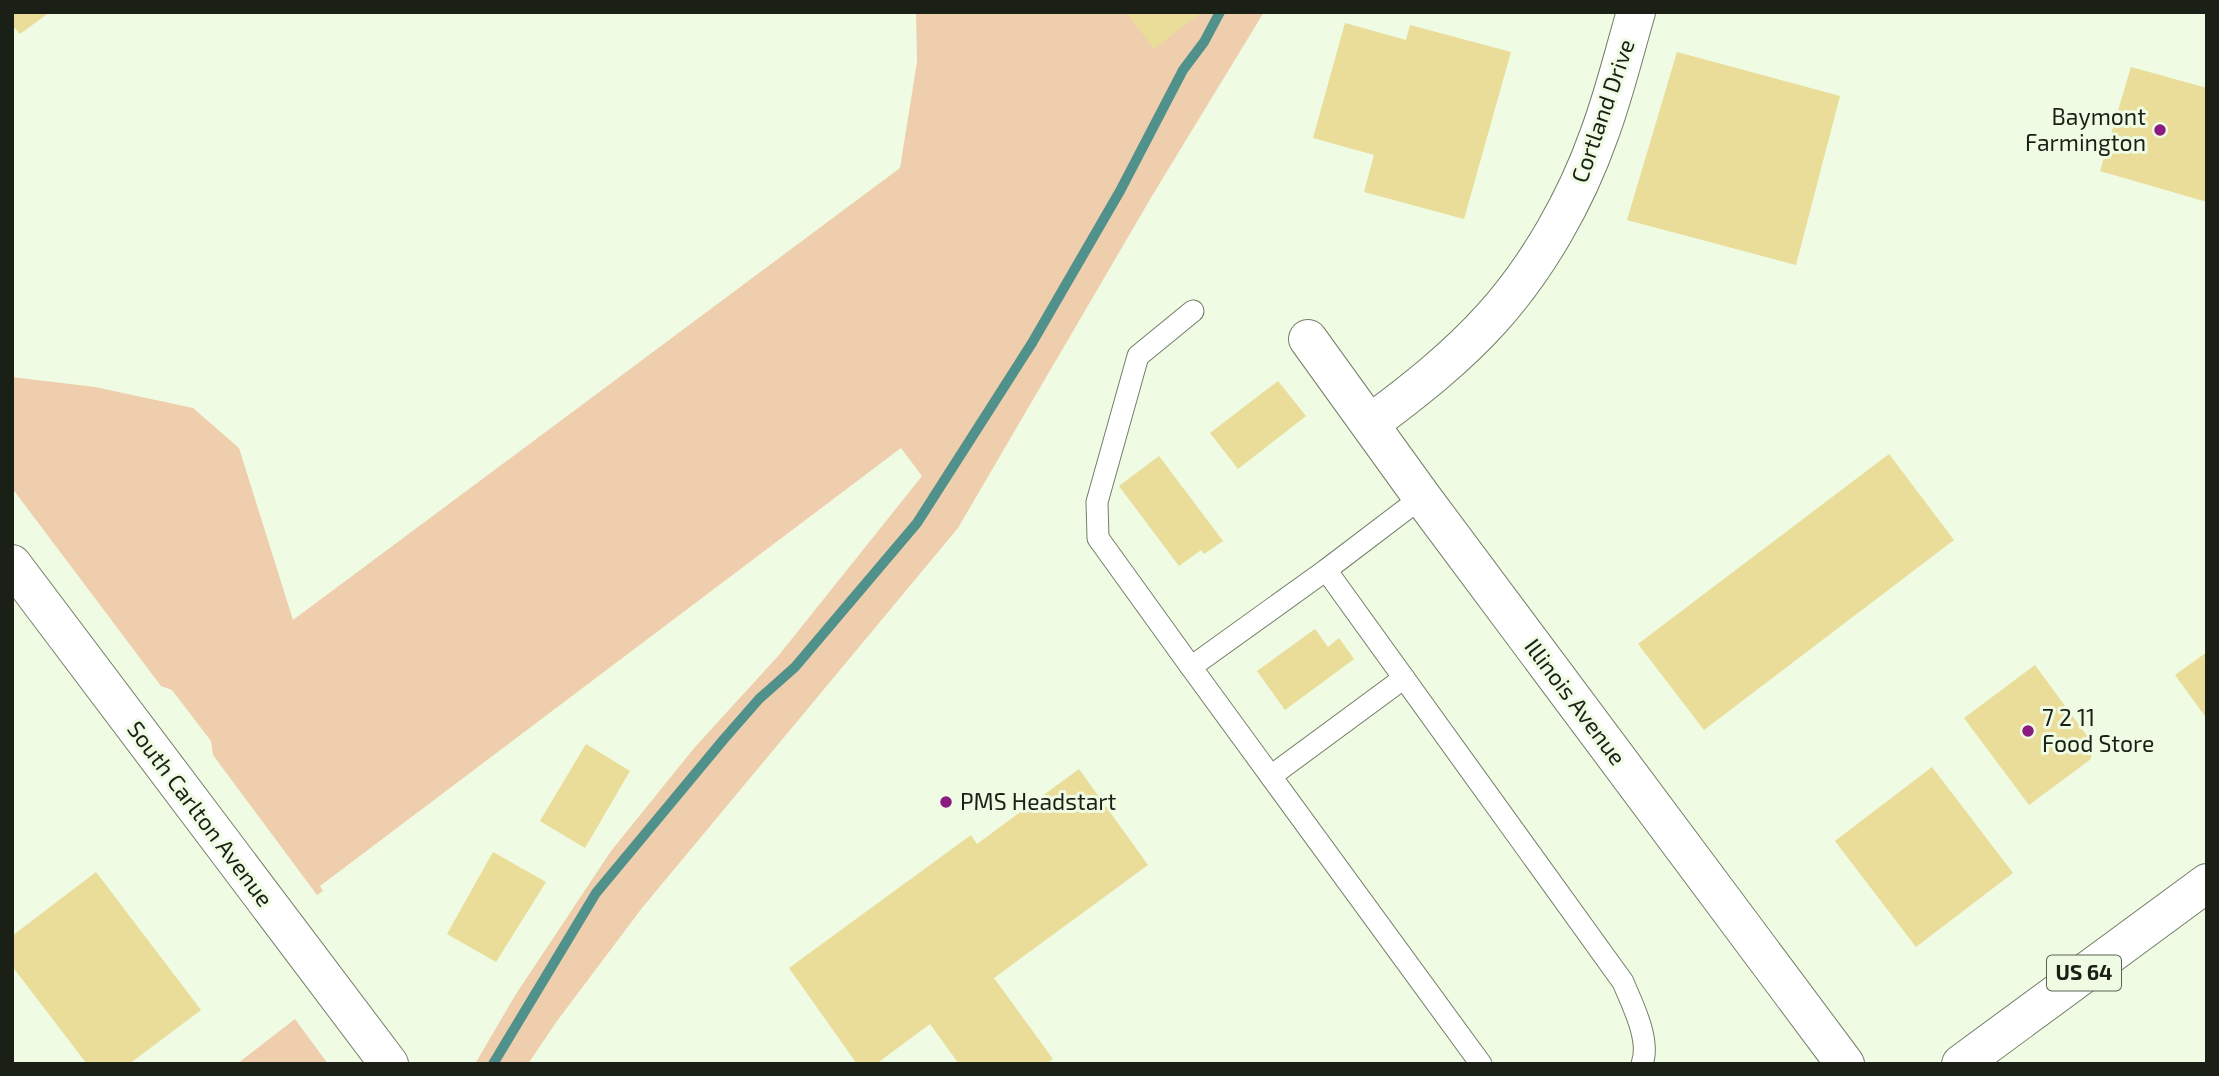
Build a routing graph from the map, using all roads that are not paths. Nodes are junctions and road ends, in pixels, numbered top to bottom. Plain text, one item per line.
1 (1636, 12) edge
2 (1193, 311) dead end
3 (1308, 339) dead end
4 (1371, 423) junction
5 (1422, 497) junction
6 (12, 564) edge
7 (1325, 570) junction
8 (1191, 667) junction
9 (1404, 678) junction
10 (1271, 776) junction
11 (2207, 883) edge
12 (388, 1064) edge
13 (1481, 1064) edge
14 (1642, 1064) edge
15 (1845, 1064) edge
16 (1961, 1064) edge

1 - 4 main road, Cortland Drive
2 - 8 lane
3 - 4 main road, Illinois Avenue
4 - 5 main road, Illinois Avenue
5 - 7 lane
5 - 15 main road, Illinois Avenue
6 - 12 main road, South Carlton Avenue
7 - 8 lane
7 - 9 lane
8 - 10 lane
9 - 10 lane
9 - 14 lane
10 - 13 lane
11 - 16 main road, US 64

